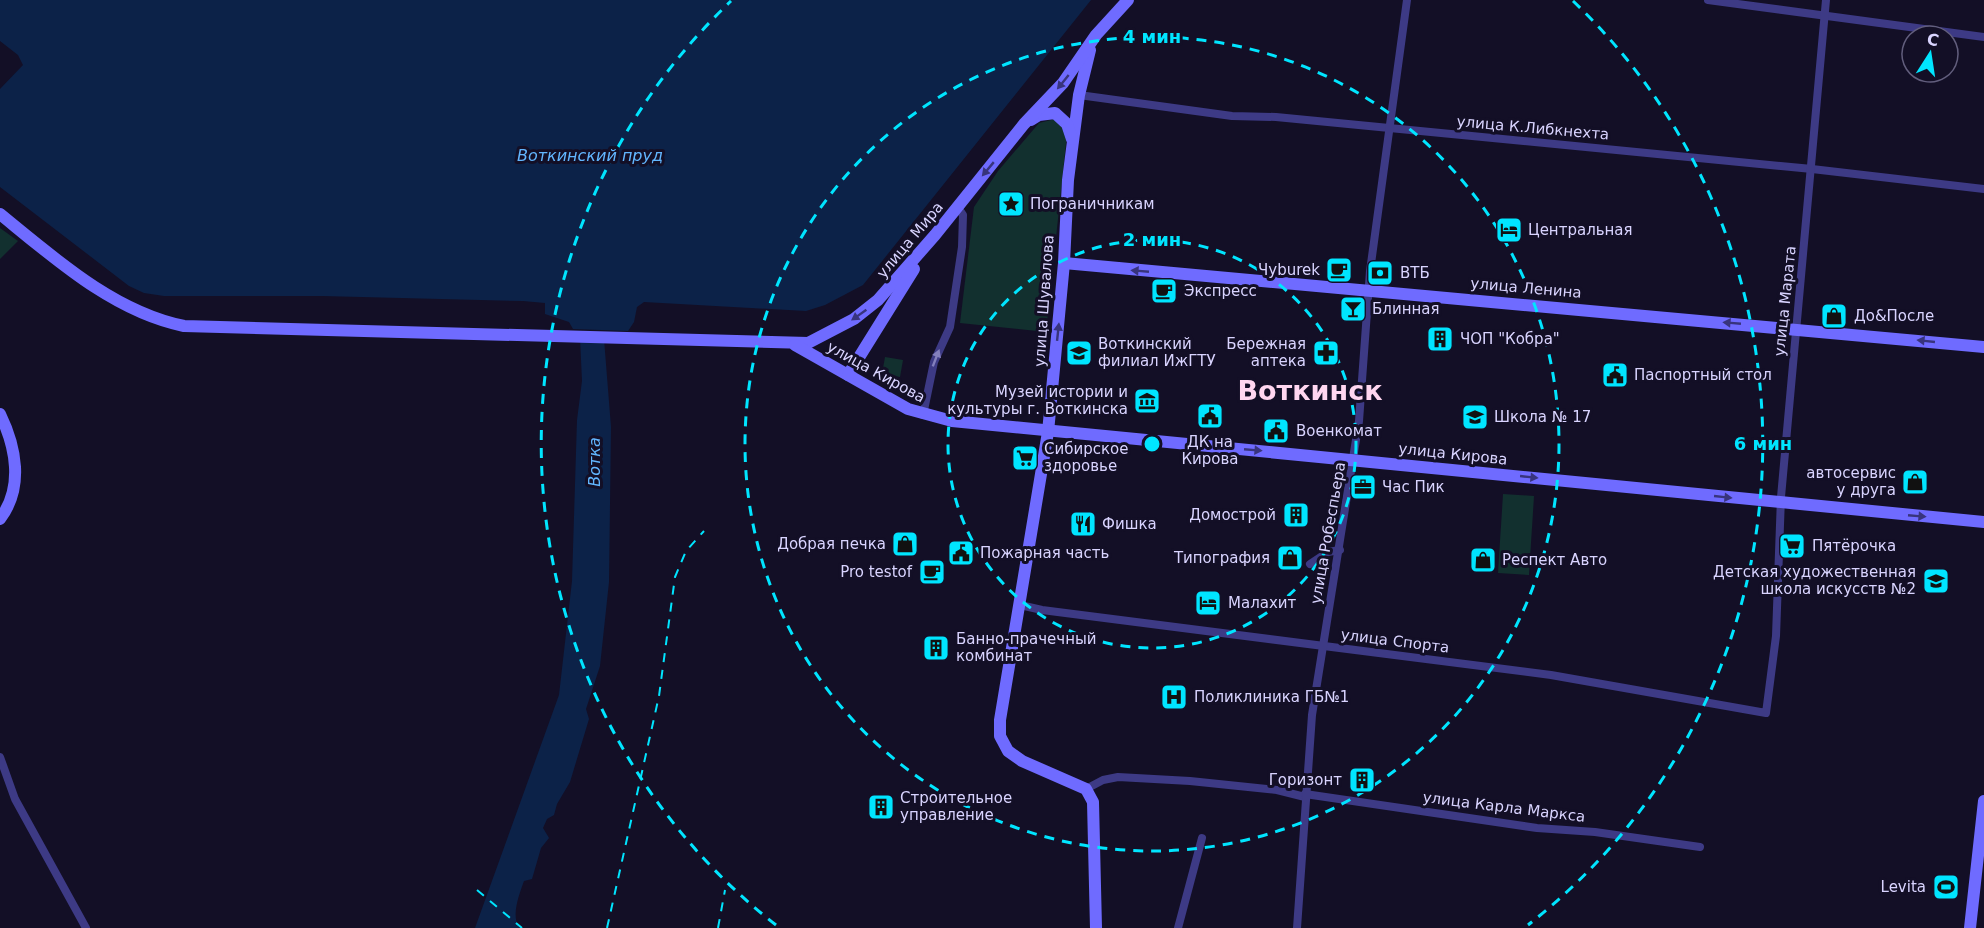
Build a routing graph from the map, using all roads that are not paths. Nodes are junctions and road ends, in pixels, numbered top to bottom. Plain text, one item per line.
1 (1128, 0) edge
2 (1407, 0) edge
3 (1708, 0) edge
4 (1826, 0) edge
5 (1824, 17) junction
6 (1096, 35) junction
7 (1984, 37) edge
8 (1079, 95) junction
9 (1024, 123) junction
10 (1389, 128) junction
11 (1072, 142) junction
12 (1812, 169) junction
13 (1984, 189) edge
14 (957, 207) junction
15 (0, 214) edge
16 (935, 235) junction
17 (1064, 263) junction
18 (1369, 290) junction
19 (1795, 329) junction
20 (794, 344) junction
21 (1984, 347) edge
22 (848, 375) junction
23 (0, 414) edge
24 (923, 415) junction
25 (1048, 432) junction
26 (1354, 459) junction
27 (1781, 503) junction
28 (0, 519) edge
29 (1984, 522) edge
30 (1340, 550) junction
31 (1310, 564) dead end
32 (1020, 605) junction
33 (1322, 645) junction
34 (1766, 713) joint
35 (0, 757) edge
36 (1086, 789) junction
37 (1305, 795) junction
38 (1984, 801) edge
39 (1202, 838) dead end
40 (1700, 847) dead end
41 (86, 928) edge
42 (1096, 928) edge
43 (1178, 928) edge
44 (1297, 928) edge
45 (1970, 928) edge

1 - 6 main road, улица Мира
2 - 10 street, улица Робеспьера
3 - 5 street
4 - 5 street, улица Марата
5 - 7 street
5 - 12 street, улица Марата
6 - 8 main road, улица Мира
6 -> 9 main road, улица Мира
8 - 10 street, улица К.Либкнехта
8 - 11 main road, улица Мира
9 - 11 main road
9 -> 14 main road, улица Мира
10 - 12 street, улица К.Либкнехта
10 - 18 street, улица Робеспьера
11 - 17 main road, улица Шувалова
12 - 13 street, улица К.Либкнехта
12 - 19 street, улица Марата
14 - 16 main road, улица Мира
24 -> 14 street
15 - 20 main road
16 -> 20 main road, улица Мира
16 - 22 main road
18 -> 17 main road, улица Ленина
25 -> 17 main road, улица Шувалова
19 -> 18 main road, улица Ленина
18 - 26 street, улица Робеспьера
21 -> 19 main road, улица Ленина
19 - 27 street, улица Марата
20 - 22 main road, улица Кирова
22 - 24 main road, улица Кирова
23 - 28 main road
24 - 25 main road, улица Кирова
25 -> 26 main road, улица Кирова
25 - 32 main road, улица Шувалова
26 -> 27 main road, улица Кирова
26 - 30 street, улица Робеспьера
27 -> 29 main road, улица Кирова
27 - 34 street, улица Марата
30 - 31 street
30 - 33 street, улица Робеспьера
32 - 33 street, улица Спорта
32 - 36 main road, улица Шувалова
33 - 34 street, улица Спорта
33 - 37 street, улица Робеспьера
35 - 41 street
36 - 37 street, улица Карла Маркса
36 - 42 main road
37 - 40 street, улица Карла Маркса
37 - 44 street, улица Робеспьера
38 - 45 main road
39 - 43 street

